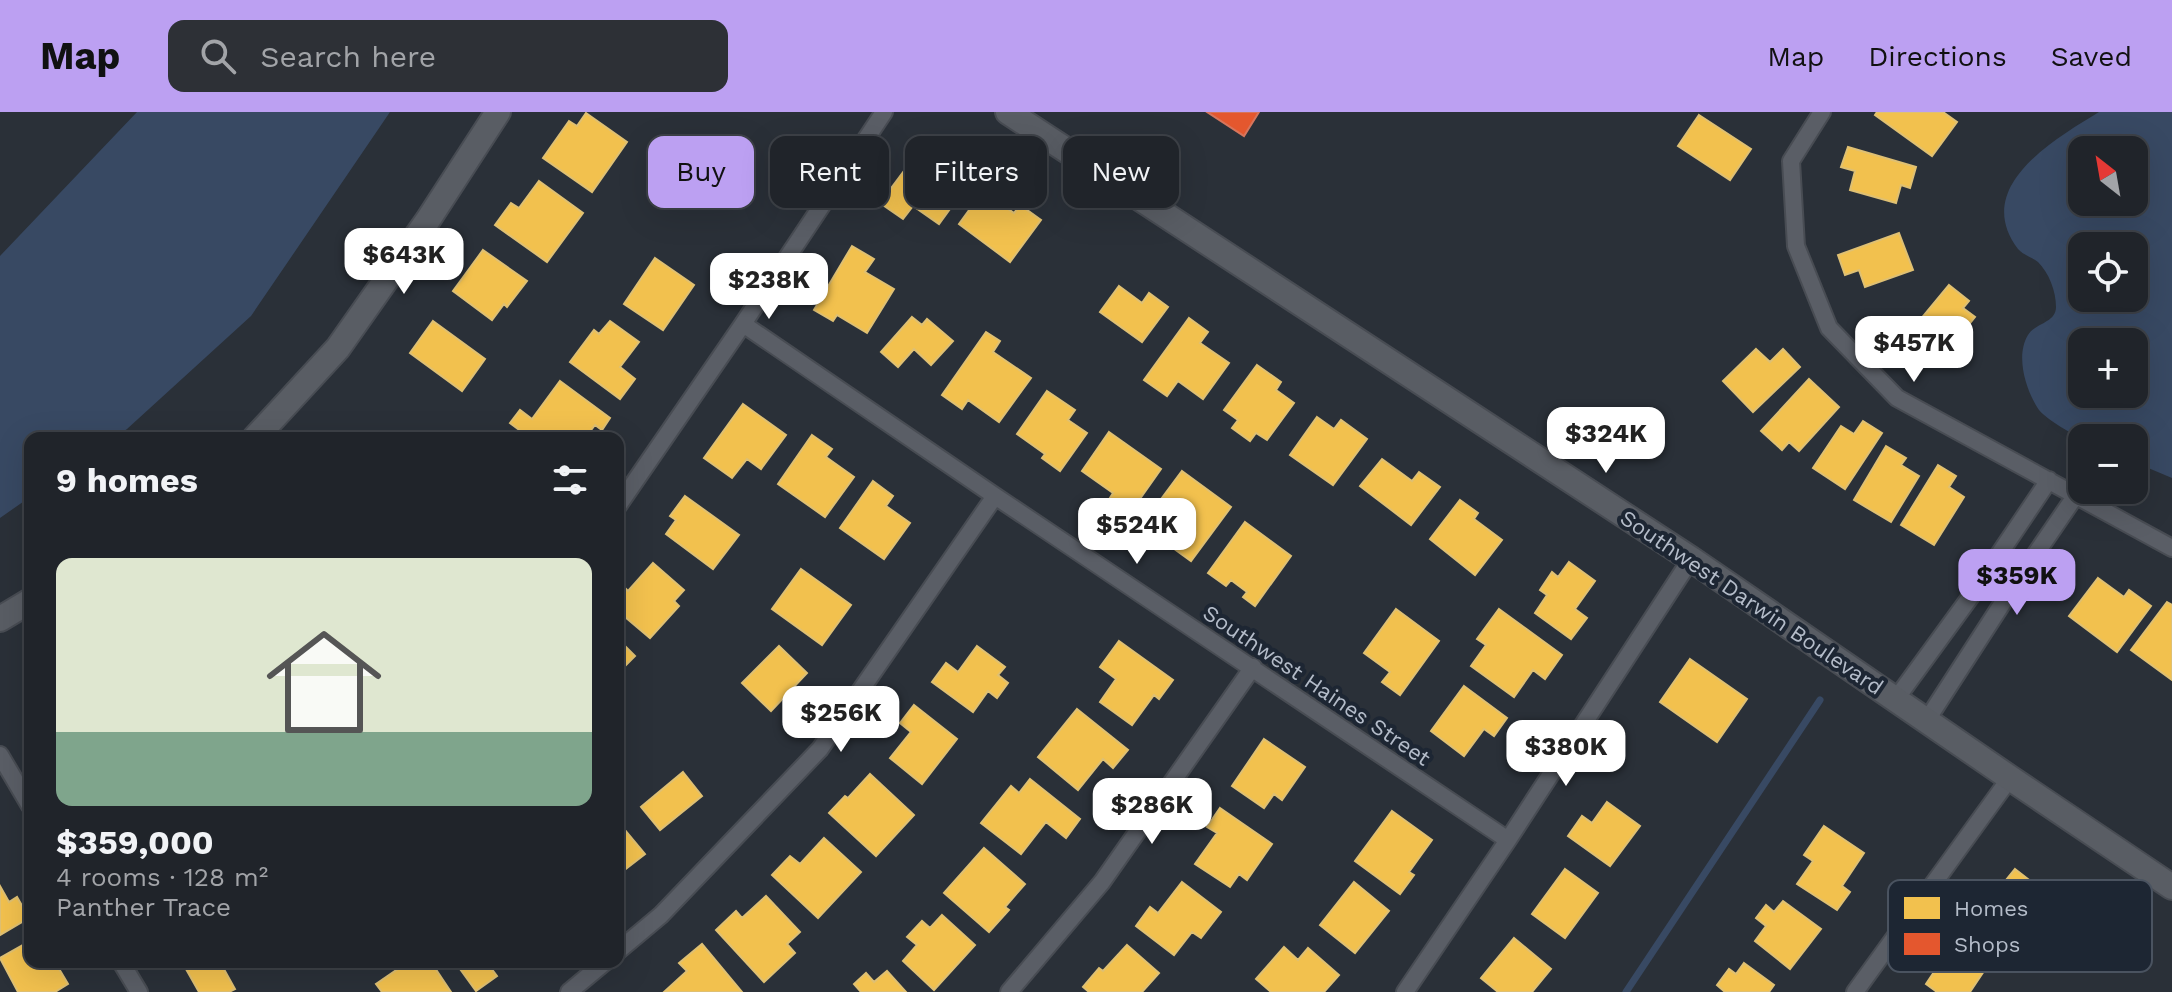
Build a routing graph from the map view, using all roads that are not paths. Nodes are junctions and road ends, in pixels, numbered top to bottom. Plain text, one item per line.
1 (498, 112) edge
2 (884, 112) edge
3 (1008, 112) edge
4 (1822, 112) edge
5 (743, 324) junction
6 (261, 432) edge
7 (2049, 480) junction
8 (2068, 491) edge
9 (995, 496) junction
10 (624, 497) edge
11 (2070, 504) edge
12 (2092, 504) edge
13 (2172, 548) edge
14 (1691, 559) junction
15 (1987, 573) junction
16 (2011, 590) junction
17 (24, 605) edge
18 (0, 619) edge
19 (1253, 667) junction
20 (1896, 699) junction
21 (1927, 720) junction
22 (0, 755) edge
23 (2010, 778) junction
24 (24, 796) edge
25 (1508, 840) junction
26 (1936, 880) edge
27 (2172, 887) edge
28 (624, 946) edge
29 (1888, 946) edge
30 (125, 968) edge
31 (598, 968) edge
32 (139, 992) edge
33 (569, 992) edge
34 (1009, 992) edge
35 (1405, 992) edge
36 (1855, 992) edge

1 - 6 street
2 - 5 street
3 - 14 street, Southwest Darwin Boulevard
4 - 7 street
5 - 9 street, Southwest Haines Street
5 - 10 street
7 - 8 street
7 - 15 street
9 - 19 street, Southwest Haines Street
9 - 28 street
11 - 16 street
12 - 13 street
14 - 20 street, Southwest Darwin Boulevard
14 - 25 street
15 - 16 street
15 - 20 street
16 - 21 street
17 - 18 street
19 - 25 street, Southwest Haines Street
19 - 34 street
20 - 21 street, Southwest Darwin Boulevard
21 - 23 street, Southwest Darwin Boulevard
22 - 24 street
23 - 26 street
23 - 27 street, Southwest Darwin Boulevard
25 - 35 street
29 - 36 street
30 - 32 street
31 - 33 street

